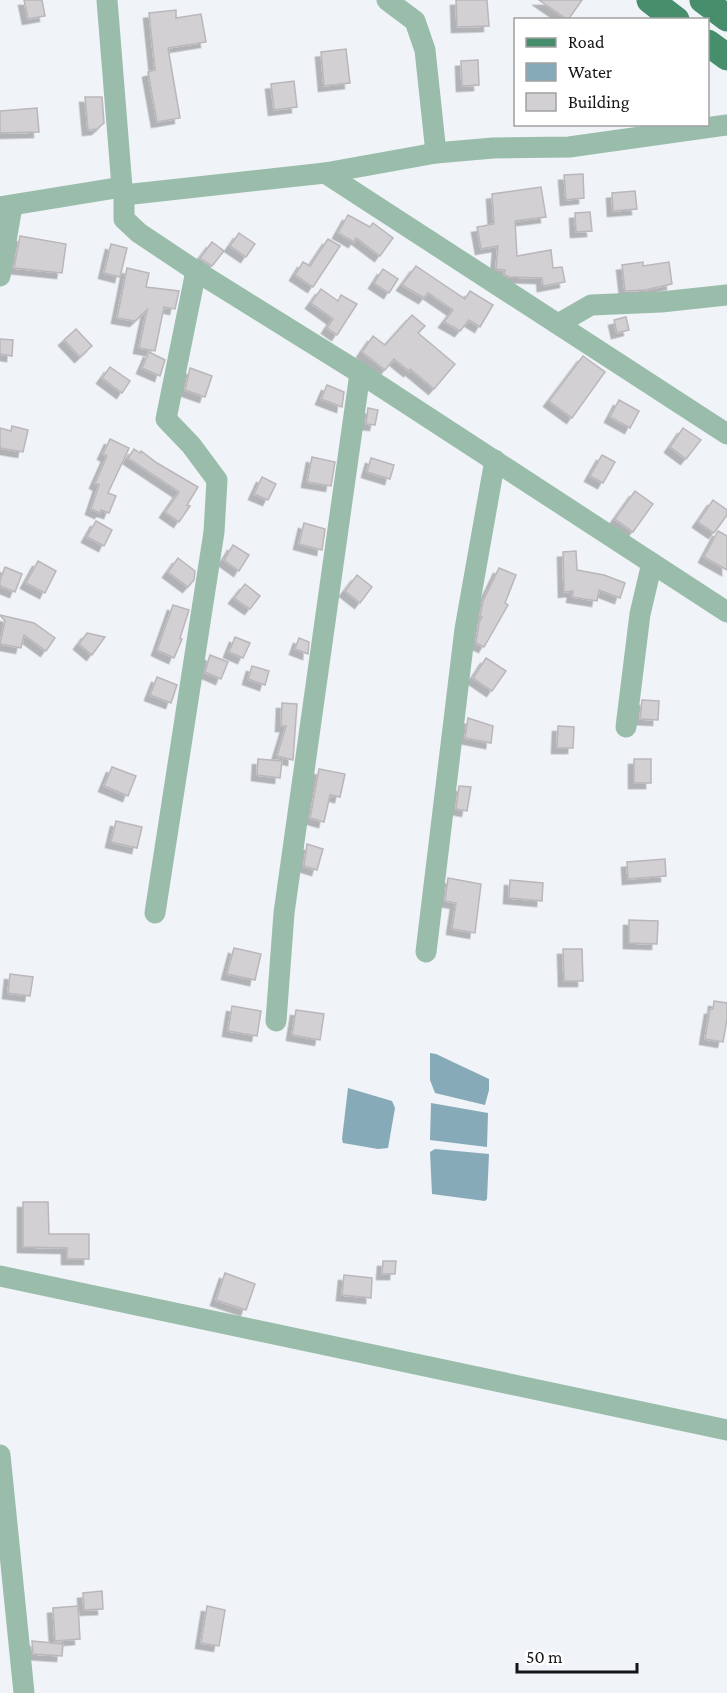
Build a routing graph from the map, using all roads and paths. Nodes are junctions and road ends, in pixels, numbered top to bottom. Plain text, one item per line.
1 (107, 0) edge
2 (387, 0) edge
3 (650, 0) edge
4 (703, 0) edge
5 (673, 18) edge
6 (727, 18) edge
7 (709, 44) edge
8 (727, 57) edge
9 (727, 125) edge
10 (436, 153) junction
11 (325, 173) junction
12 (123, 191) junction
13 (6, 207) edge
14 (196, 271) junction
15 (0, 276) edge
16 (727, 295) edge
17 (558, 324) junction
18 (360, 373) junction
19 (727, 434) edge
20 (495, 460) junction
21 (652, 563) junction
22 (727, 612) edge
23 (626, 727) dead end
24 (155, 914) dead end
25 (426, 952) dead end
26 (276, 1021) dead end
27 (0, 1276) edge
28 (727, 1430) edge
29 (0, 1455) edge
30 (24, 1693) edge

1 - 12 street
2 - 10 street
3 - 5 main road
4 - 6 main road
7 - 8 main road
9 - 10 street
10 - 11 street
11 - 12 street
11 - 17 street
12 - 13 street
12 - 14 street
13 - 15 street
14 - 18 street
14 - 24 street
16 - 17 street
17 - 19 street
18 - 20 street
18 - 26 street
20 - 21 street
20 - 25 street
21 - 22 street
21 - 23 street
27 - 28 street
29 - 30 street

